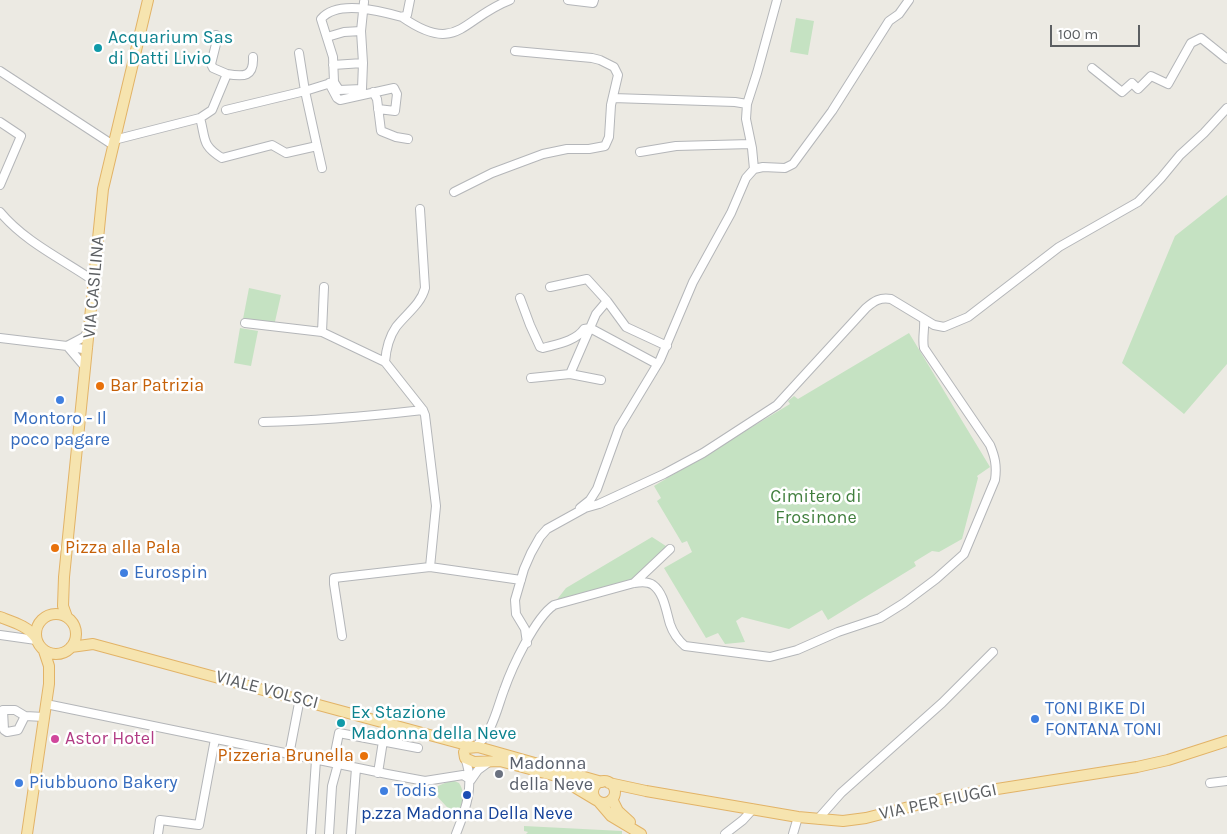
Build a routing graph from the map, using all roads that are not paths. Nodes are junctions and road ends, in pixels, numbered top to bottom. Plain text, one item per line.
1 (148, 0) edge
2 (410, 0) edge
3 (510, 0) edge
4 (568, 0) edge
5 (594, 0) edge
6 (777, 0) edge
7 (909, 0) edge
8 (364, 2) junction
9 (402, 17) junction
10 (362, 30) junction
11 (216, 35) dead end
12 (327, 37) junction
13 (515, 51) dead end
14 (298, 53) dead end
15 (253, 57) dead end
16 (1227, 59) edge
17 (363, 63) junction
18 (333, 65) junction
19 (1092, 68) dead end
20 (0, 71) edge
21 (227, 74) junction
22 (331, 82) junction
23 (305, 91) junction
24 (373, 92) junction
25 (613, 98) junction
26 (747, 104) junction
27 (1227, 108) edge
28 (378, 109) junction
29 (226, 110) dead end
30 (200, 118) junction
31 (0, 122) edge
32 (408, 139) dead end
33 (114, 143) junction
34 (751, 144) junction
35 (317, 146) junction
36 (640, 152) dead end
37 (322, 168) dead end
38 (754, 169) junction
39 (0, 185) edge
40 (454, 192) dead end
41 (420, 209) dead end
42 (0, 212) edge
43 (94, 281) junction
44 (324, 287) dead end
45 (550, 287) dead end
46 (520, 298) dead end
47 (607, 301) junction
48 (924, 319) junction
49 (244, 323) dead end
50 (940, 326) junction
51 (590, 328) junction
52 (90, 330) junction
53 (322, 332) junction
54 (925, 333) junction
55 (0, 338) edge
56 (67, 346) junction
57 (667, 346) junction
58 (88, 347) junction
59 (385, 362) junction
60 (657, 364) junction
61 (86, 368) junction
62 (570, 374) junction
63 (531, 378) dead end
64 (601, 380) dead end
65 (423, 410) junction
66 (263, 422) dead end
67 (575, 513) junction
68 (670, 549) dead end
69 (430, 567) junction
70 (64, 578) junction
71 (521, 580) junction
72 (634, 583) junction
73 (50, 614) junction
74 (0, 618) edge
75 (40, 620) junction
76 (70, 621) junction
77 (12, 622) junction
78 (0, 635) edge
79 (342, 636) dead end
80 (36, 639) junction
81 (527, 643) junction
82 (93, 644) junction
83 (67, 650) junction
84 (44, 651) junction
85 (993, 652) dead end
86 (49, 684) junction
87 (300, 698) junction
88 (46, 704) junction
89 (25, 716) junction
90 (44, 717) junction
91 (2, 722) edge
92 (489, 730) junction
93 (441, 738) junction
94 (215, 739) junction
95 (1227, 741) edge
96 (383, 742) junction
97 (474, 746) junction
98 (418, 748) dead end
99 (289, 754) junction
100 (497, 757) junction
101 (316, 760) junction
102 (466, 761) junction
103 (336, 764) junction
104 (356, 768) junction
105 (378, 772) junction
106 (463, 775) junction
107 (471, 780) junction
108 (1227, 781) edge
109 (606, 782) junction
110 (1210, 783) dead end
111 (646, 791) junction
112 (613, 797) junction
113 (597, 801) junction
114 (753, 809) junction
115 (798, 817) junction
116 (818, 819) junction
117 (27, 834) edge
118 (158, 834) edge
119 (311, 834) edge
120 (329, 834) edge
121 (351, 834) edge
122 (456, 834) edge
123 (642, 834) edge
124 (725, 834) edge
125 (793, 834) edge

1 - 33 main road, VIA CASILINA
2 - 9 street
3 - 9 street
4 - 5 street
6 - 26 street
7 - 38 street
8 - 9 street
8 - 10 street
8 - 12 street
10 - 12 street
10 - 17 street
11 - 21 street
12 - 18 street
13 - 25 street
14 - 23 street
15 - 21 street
16 - 19 street
17 - 18 street
17 - 22 street
18 - 22 street
20 - 33 street
21 - 30 street
22 - 23 street
22 - 24 street
23 - 29 street
23 - 35 street
24 - 28 street
24 - 28 street
25 - 26 street
25 - 40 street
26 - 34 street
27 - 50 street
28 - 32 street
30 - 33 street
30 - 35 street
31 - 39 street
33 - 43 main road, VIA CASILINA
34 - 36 street
34 - 38 street
35 - 37 street
38 - 57 street
41 - 59 street
42 - 43 street
43 - 52 main road, VIA CASILINA
44 - 53 street
45 - 47 street
46 - 51 street
47 - 51 street
47 - 57 street
48 - 50 street
48 - 54 street
48 - 67 street
49 - 53 street
50 - 54 street
51 - 60 street
51 - 62 street
52 - 56 street
52 - 58 main road, VIA CASILINA
53 - 59 street
54 - 72 street
55 - 56 street
56 - 58 street
56 - 61 street
57 - 60 street
58 - 61 main road, VIA CASILINA
59 - 65 street
60 - 67 street
61 - 70 main road, VIA CASILINA
62 - 63 street
62 - 64 street
65 - 66 street
65 - 69 street
67 - 71 street
68 - 72 street
69 - 71 street
69 - 79 street
70 - 73 main road, VIA CASILINA
70 - 76 main road, VIA CASILINA
71 - 81 street
72 - 81 street
73 - 75 main road
73 - 76 main road
74 - 77 main road
75 - 77 main road
75 - 80 main road
76 - 82 main road, VIALE VOLSCI
76 - 83 main road
77 - 80 main road
78 - 80 street
80 - 84 main road
81 - 92 street
82 - 83 main road, VIALE VOLSCI
82 - 87 main road, VIALE VOLSCI
83 - 84 main road
83 - 86 main road
84 - 86 main road
85 - 116 street
86 - 88 main road
87 - 93 main road, VIALE VOLSCI
87 - 99 street
88 - 90 main road
88 - 94 street
89 - 90 street
89 - 91 street
89 - 91 street
90 - 117 main road
92 - 97 street
92 - 100 street
93 - 97 main road, VIALE VOLSCI
93 - 102 main road
94 - 99 street
94 - 118 street
95 - 116 main road, VIA PER FIUGGI
96 - 98 street
96 - 103 street
96 - 105 street
97 - 100 main road, VIALE VOLSCI
97 - 102 main road
99 - 101 street
100 - 102 main road
100 - 107 street
100 - 109 main road
100 - 113 main road
101 - 103 street
101 - 119 street
102 - 106 street
102 - 107 street
103 - 104 street
103 - 120 street
104 - 105 street
104 - 121 street
105 - 106 street
106 - 107 street
107 - 122 street
108 - 110 street
109 - 111 main road, VIA PER FIUGGI
109 - 112 main road
109 - 113 main road
111 - 112 main road, VIA PER FIUGGI
111 - 114 main road, VIA PER FIUGGI
112 - 113 main road
112 - 123 main road
113 - 123 main road
114 - 115 main road, VIA PER FIUGGI
114 - 124 street
115 - 116 main road, VIA PER FIUGGI
115 - 125 street

